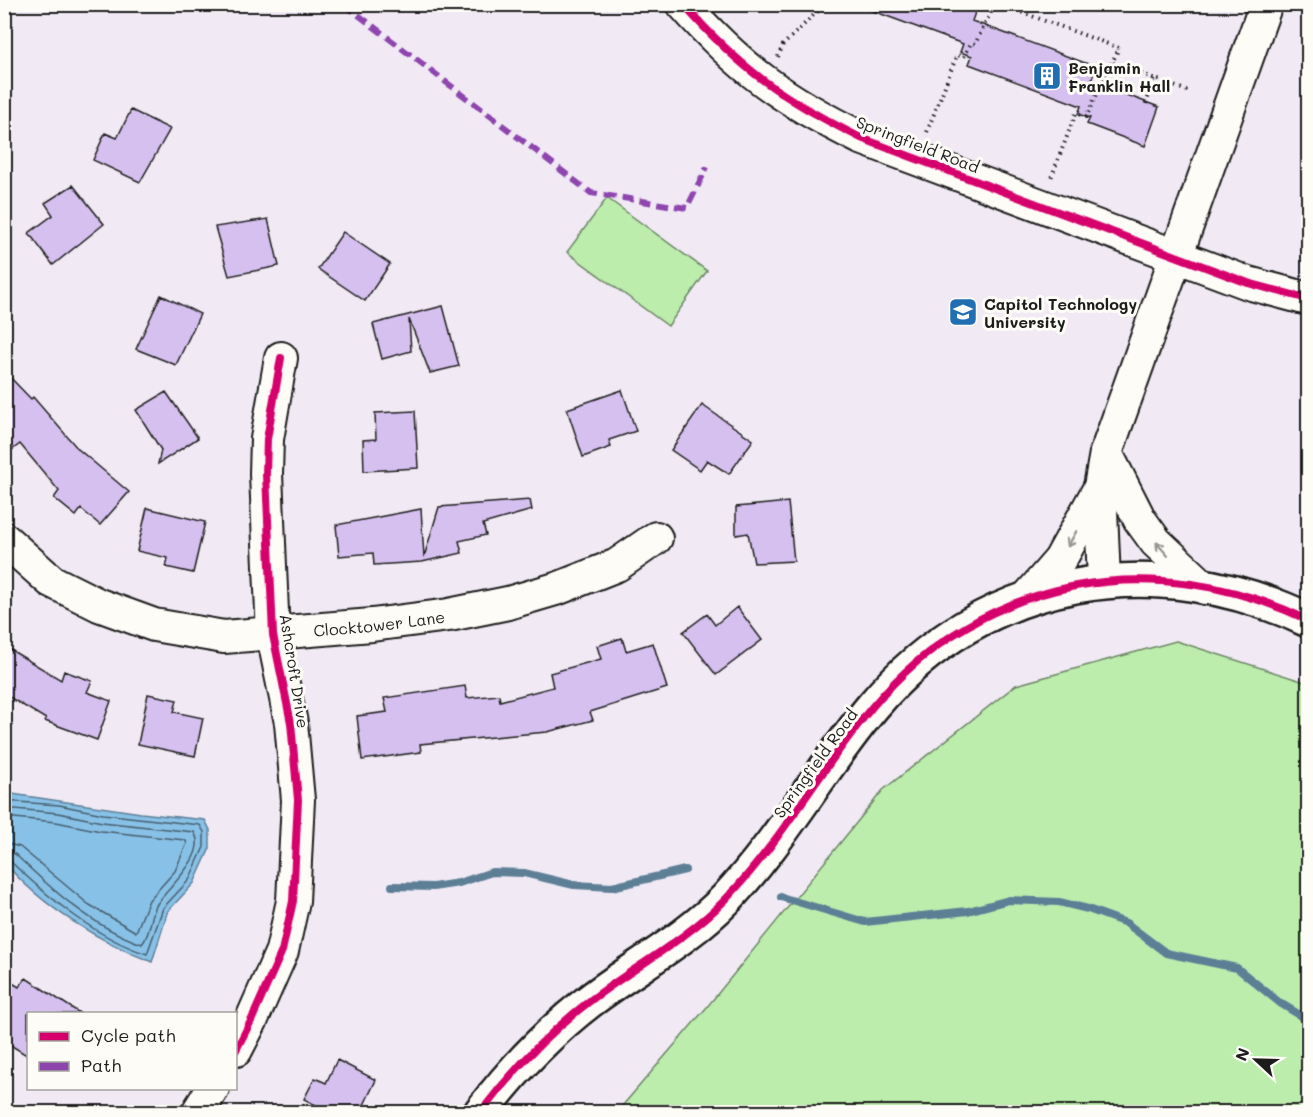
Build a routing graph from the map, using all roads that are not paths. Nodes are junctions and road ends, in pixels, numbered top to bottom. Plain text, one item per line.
1 (683, 4) edge
2 (1266, 4) edge
3 (1175, 255) junction
4 (1308, 299) edge
5 (282, 358) dead end
6 (1106, 453) junction
7 (1100, 487) junction
8 (4, 538) edge
9 (656, 538) dead end
10 (1104, 580) junction
11 (1205, 588) junction
12 (1027, 598) junction
13 (1308, 620) edge
14 (273, 635) junction
15 (237, 1048) edge
16 (212, 1090) edge
17 (198, 1113) edge
18 (481, 1113) edge

1 - 3 street, Springfield Road
2 - 3 street
3 - 4 street, Springfield Road
3 - 6 street
5 - 14 street, Ashcroft Drive
6 - 7 street
11 -> 6 street
7 - 10 street
7 -> 12 street
8 - 14 street, Clocktower Lane
9 - 14 street, Clocktower Lane
10 - 11 street, Springfield Road
10 - 12 street, Springfield Road
11 - 13 street, Springfield Road
12 - 18 street, Springfield Road
14 - 15 street, Ashcroft Drive
16 - 17 street

